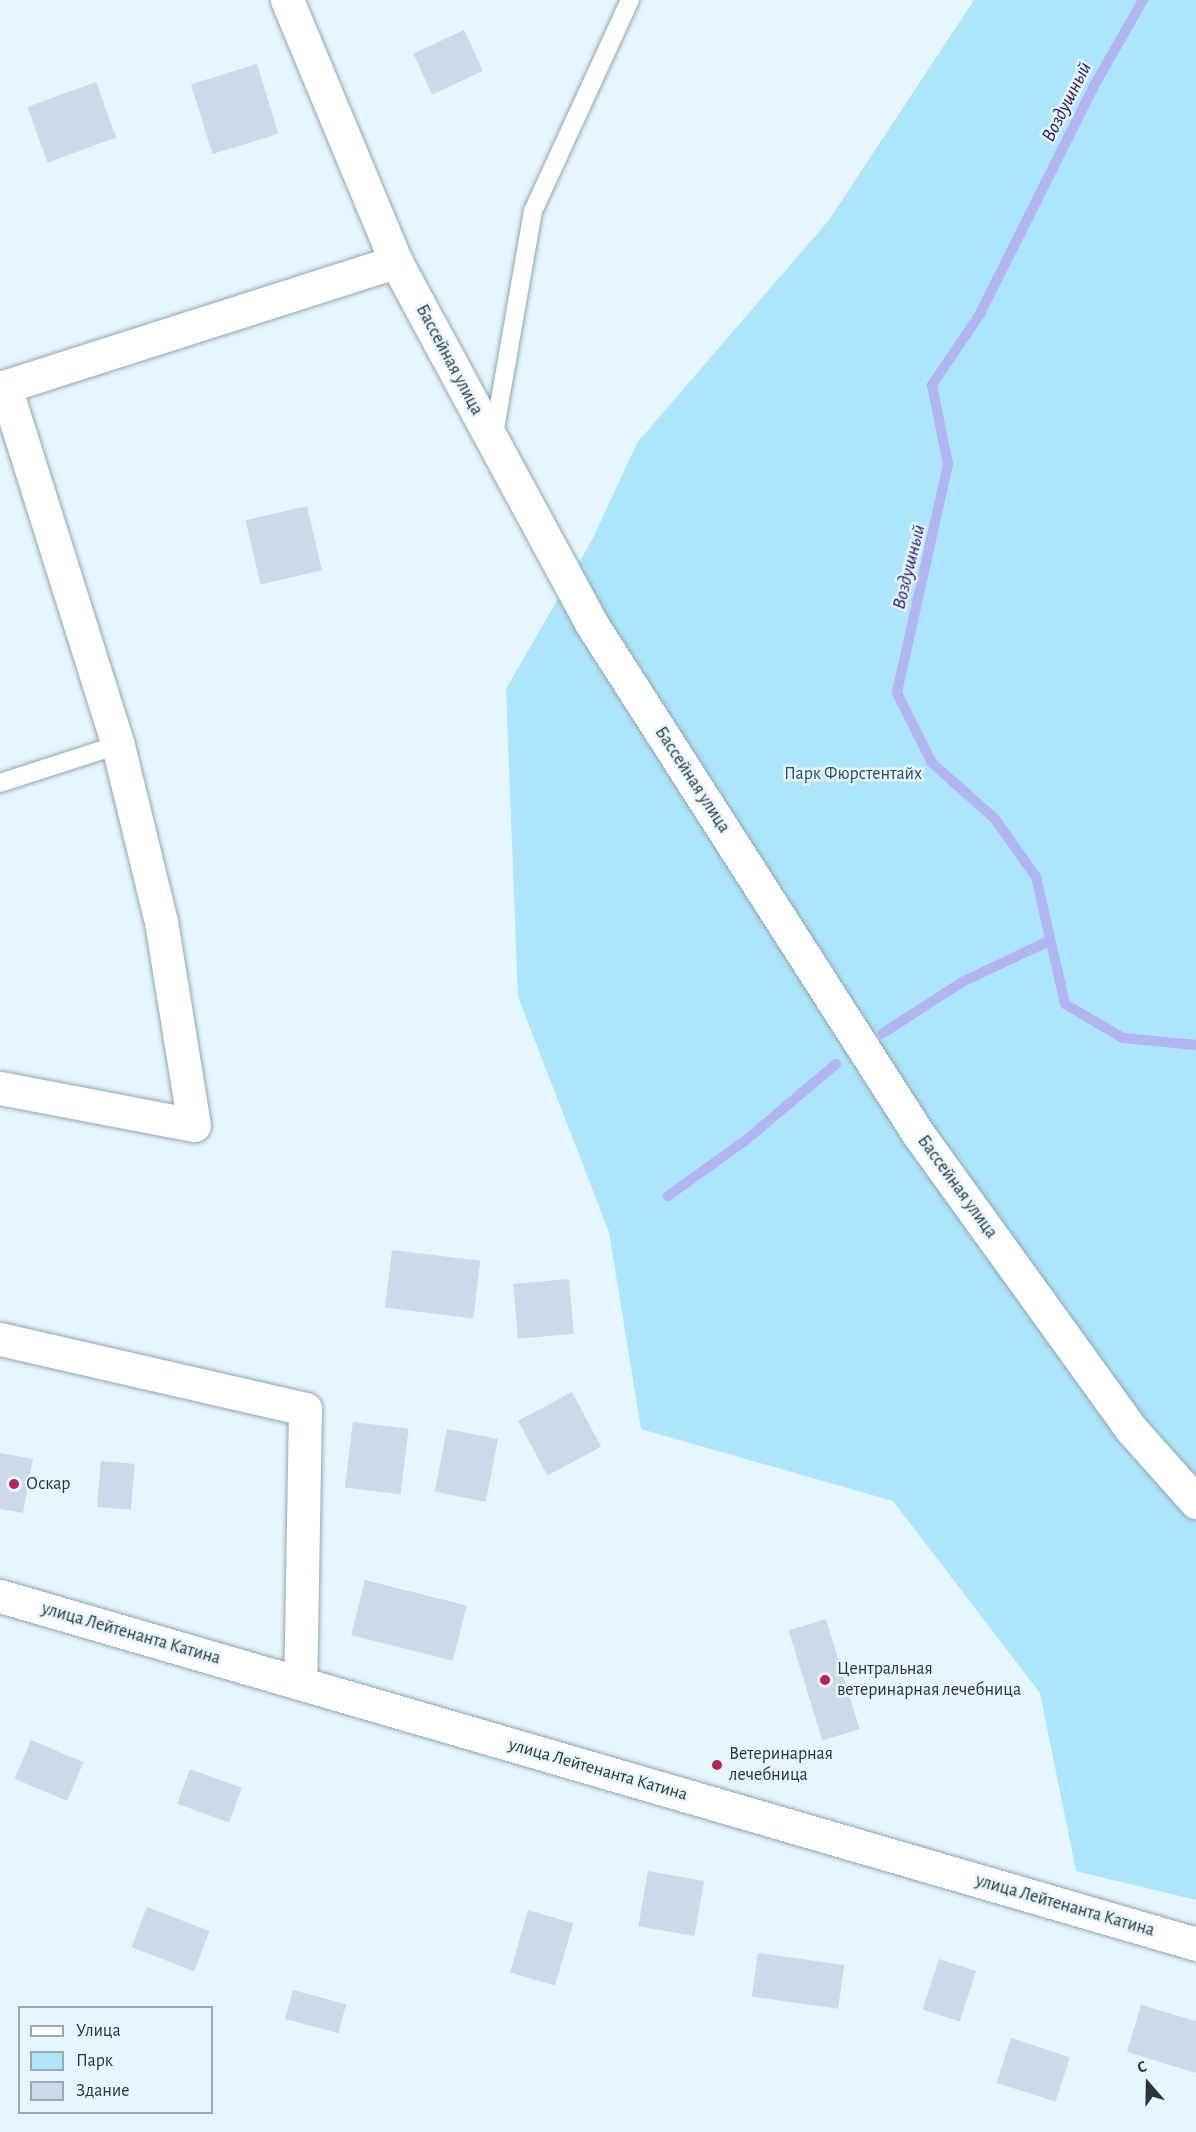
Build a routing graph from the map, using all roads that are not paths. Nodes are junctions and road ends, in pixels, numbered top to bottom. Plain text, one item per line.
1 (287, 0) edge
2 (630, 0) edge
3 (396, 261) junction
4 (3, 387) edge
5 (493, 442) junction
6 (118, 745) junction
7 (0, 783) edge
8 (0, 1088) edge
9 (0, 1339) edge
10 (1196, 1502) edge
11 (0, 1596) edge
12 (300, 1683) junction
13 (1196, 1944) edge

1 - 3 street, Бассейная улица
2 - 5 lane
3 - 4 street
3 - 5 street, Бассейная улица
4 - 6 street
5 - 10 street, Бассейная улица
6 - 7 lane
6 - 8 street
9 - 12 street
11 - 12 street, улица Лейтенанта Катина
12 - 13 street, улица Лейтенанта Катина

